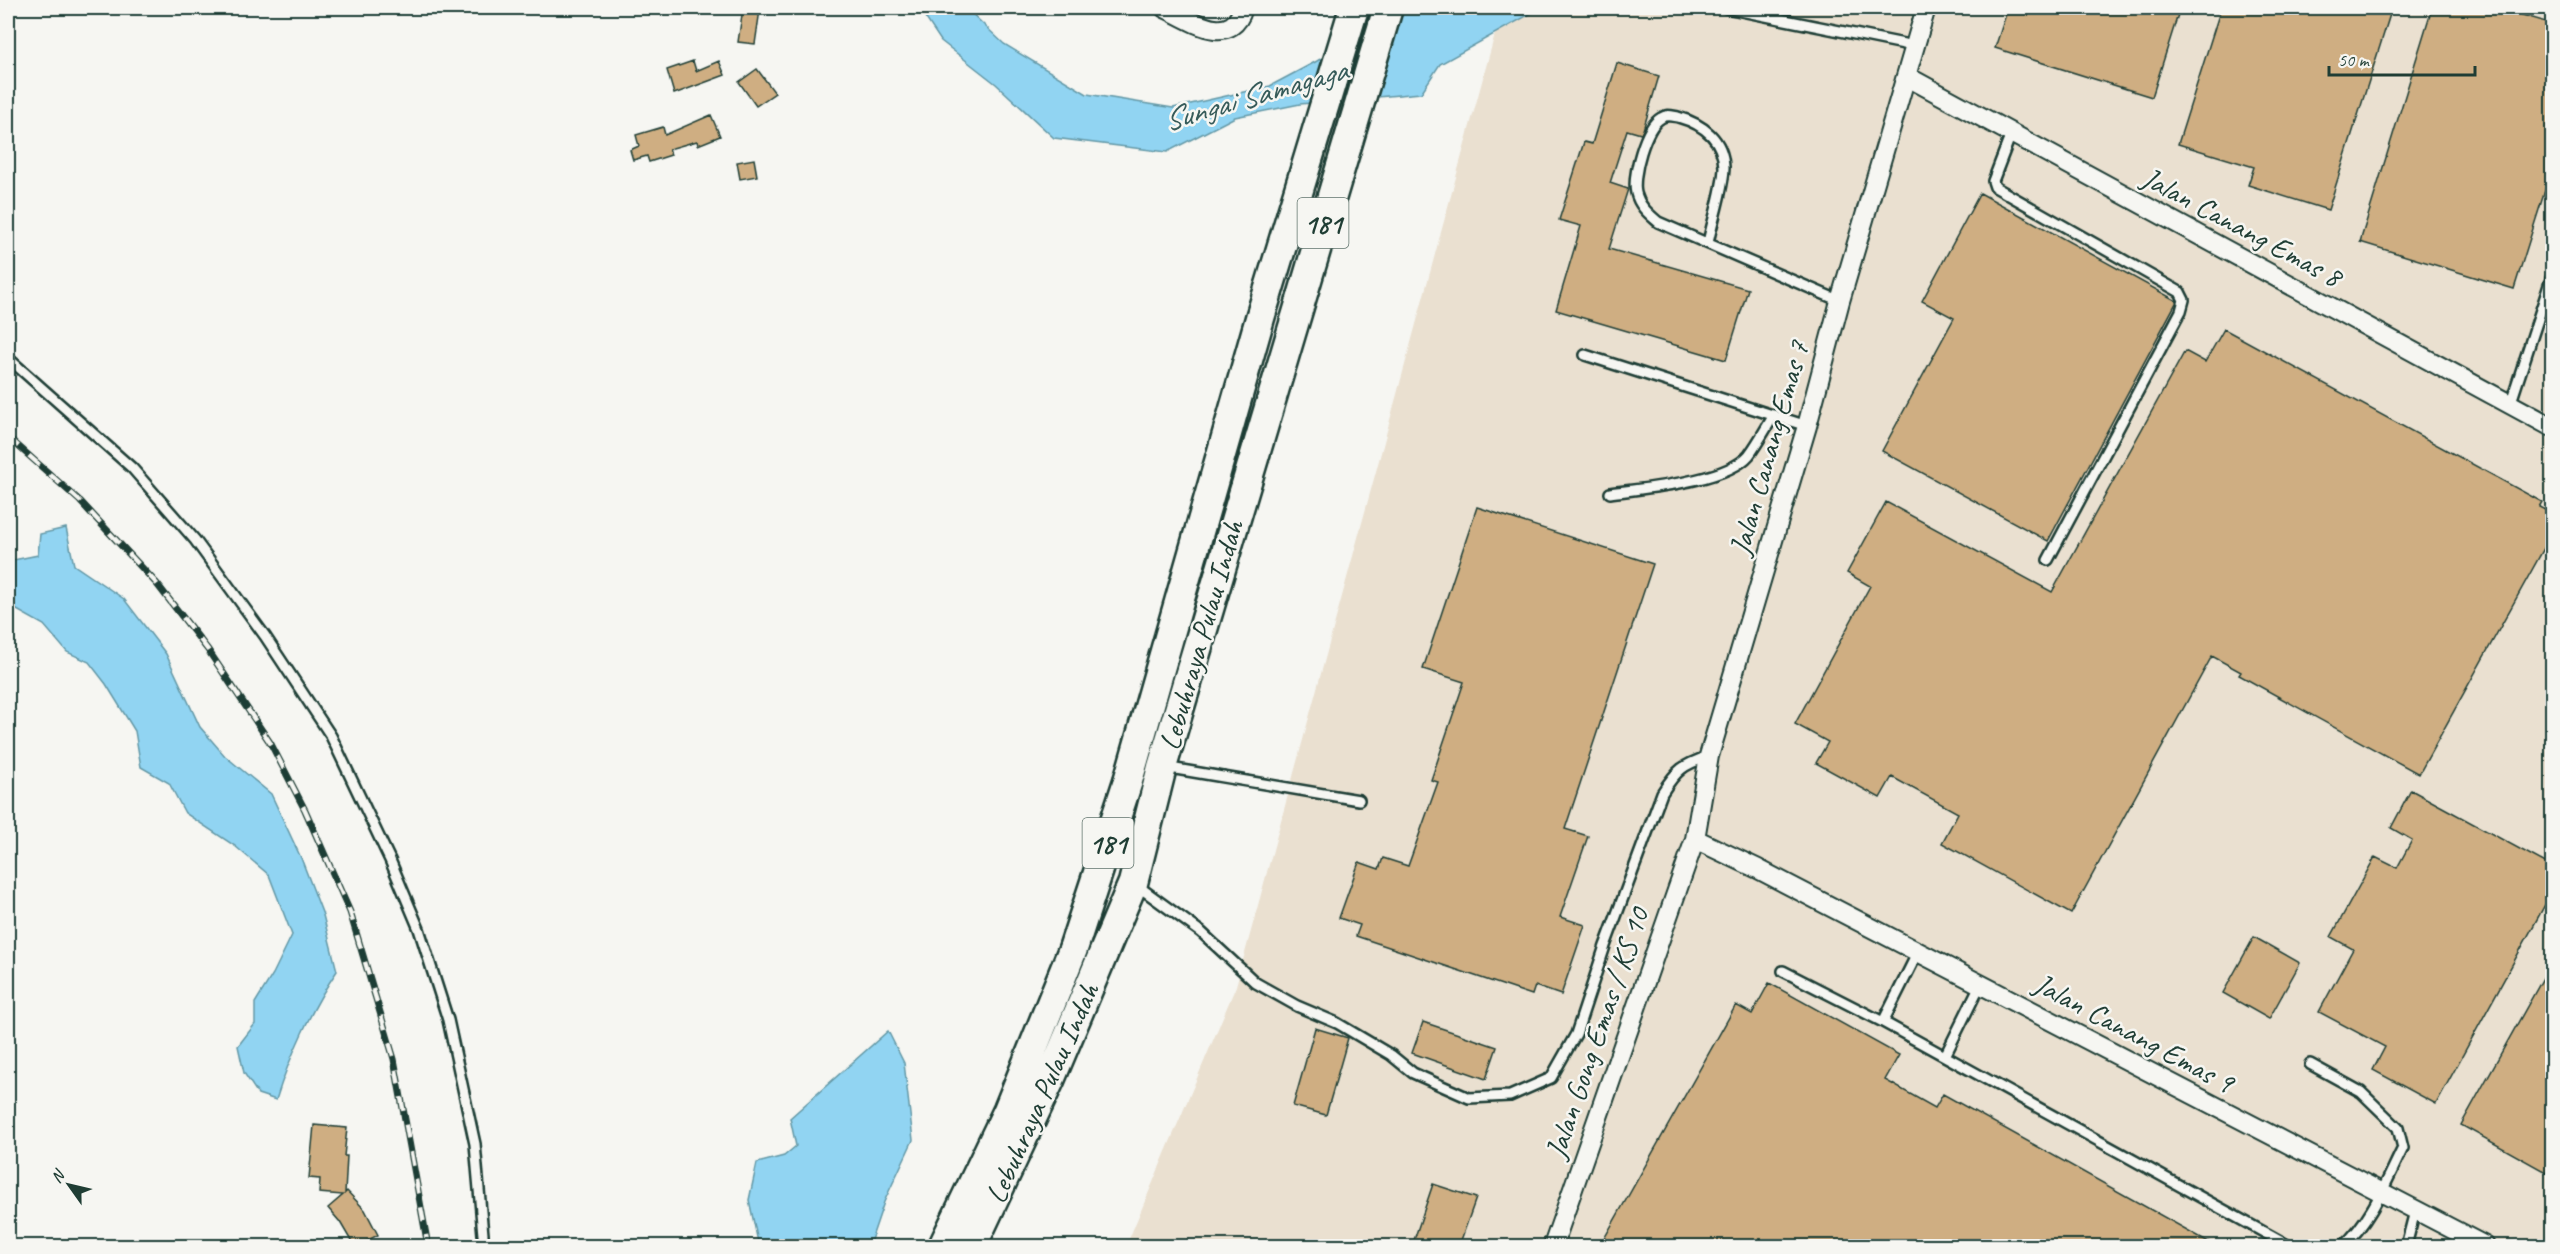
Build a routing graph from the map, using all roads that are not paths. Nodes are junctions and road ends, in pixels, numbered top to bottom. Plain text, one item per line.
1 (1165, 8) edge
2 (1243, 8) edge
3 (1354, 8) edge
4 (1388, 8) edge
5 (1726, 8) edge
6 (1926, 8) edge
7 (1914, 46) junction
8 (1905, 76) junction
9 (2012, 134) junction
10 (1708, 243) junction
11 (2553, 276) edge
12 (1840, 301) junction
13 (1585, 355) dead end
14 (8, 358) edge
15 (2510, 405) junction
16 (1774, 415) junction
17 (1807, 426) junction
18 (2553, 427) edge
19 (1610, 493) dead end
20 (2048, 560) dead end
21 (1709, 756) junction
22 (1162, 767) junction
23 (1359, 800) dead end
24 (1695, 839) junction
25 (1133, 883) junction
26 (1918, 952) junction
27 (1783, 971) dead end
28 (1980, 985) junction
29 (1883, 1022) junction
30 (1945, 1056) junction
31 (2310, 1064) dead end
32 (2380, 1194) junction
33 (2415, 1211) junction
34 (484, 1246) edge
35 (943, 1246) edge
36 (972, 1246) edge
37 (1553, 1246) edge
38 (2289, 1246) edge
39 (2343, 1246) edge
40 (2406, 1246) edge
41 (2485, 1246) edge

1 - 2 street
3 - 35 main road, Lebuhraya Pulau Indah / 181
4 - 22 main road, Lebuhraya Pulau Indah / 181
5 - 7 lane
6 - 7 street, Jalan Canang Emas 7
7 - 8 street, Jalan Canang Emas 7
8 - 9 street, Jalan Canang Emas 8
8 - 12 street, Jalan Canang Emas 7
9 - 15 street, Jalan Canang Emas 8
9 - 20 lane
10 - 10 lane
10 - 12 lane
11 - 15 lane
12 - 17 street, Jalan Canang Emas 7
13 - 16 lane
14 - 34 lane
15 - 18 street, Jalan Canang Emas 8
16 - 17 lane
16 - 19 lane
17 - 21 street, Jalan Canang Emas 7
21 - 24 street, Jalan Canang Emas 7
21 - 25 lane
22 - 23 lane
22 - 25 main road, Lebuhraya Pulau Indah / 181
24 - 26 street, Jalan Canang Emas 9
24 - 37 street, Jalan Gong Emas / KS 10
25 - 36 main road, Lebuhraya Pulau Indah / 181
26 - 28 street, Jalan Canang Emas 9
26 - 29 lane
27 - 29 lane
28 - 30 lane
28 - 32 street, Jalan Canang Emas 9
29 - 30 lane
30 - 38 lane
31 - 32 lane
32 - 33 street, Jalan Canang Emas 9
32 - 39 lane
33 - 40 lane
33 - 41 street, Jalan Canang Emas 9

